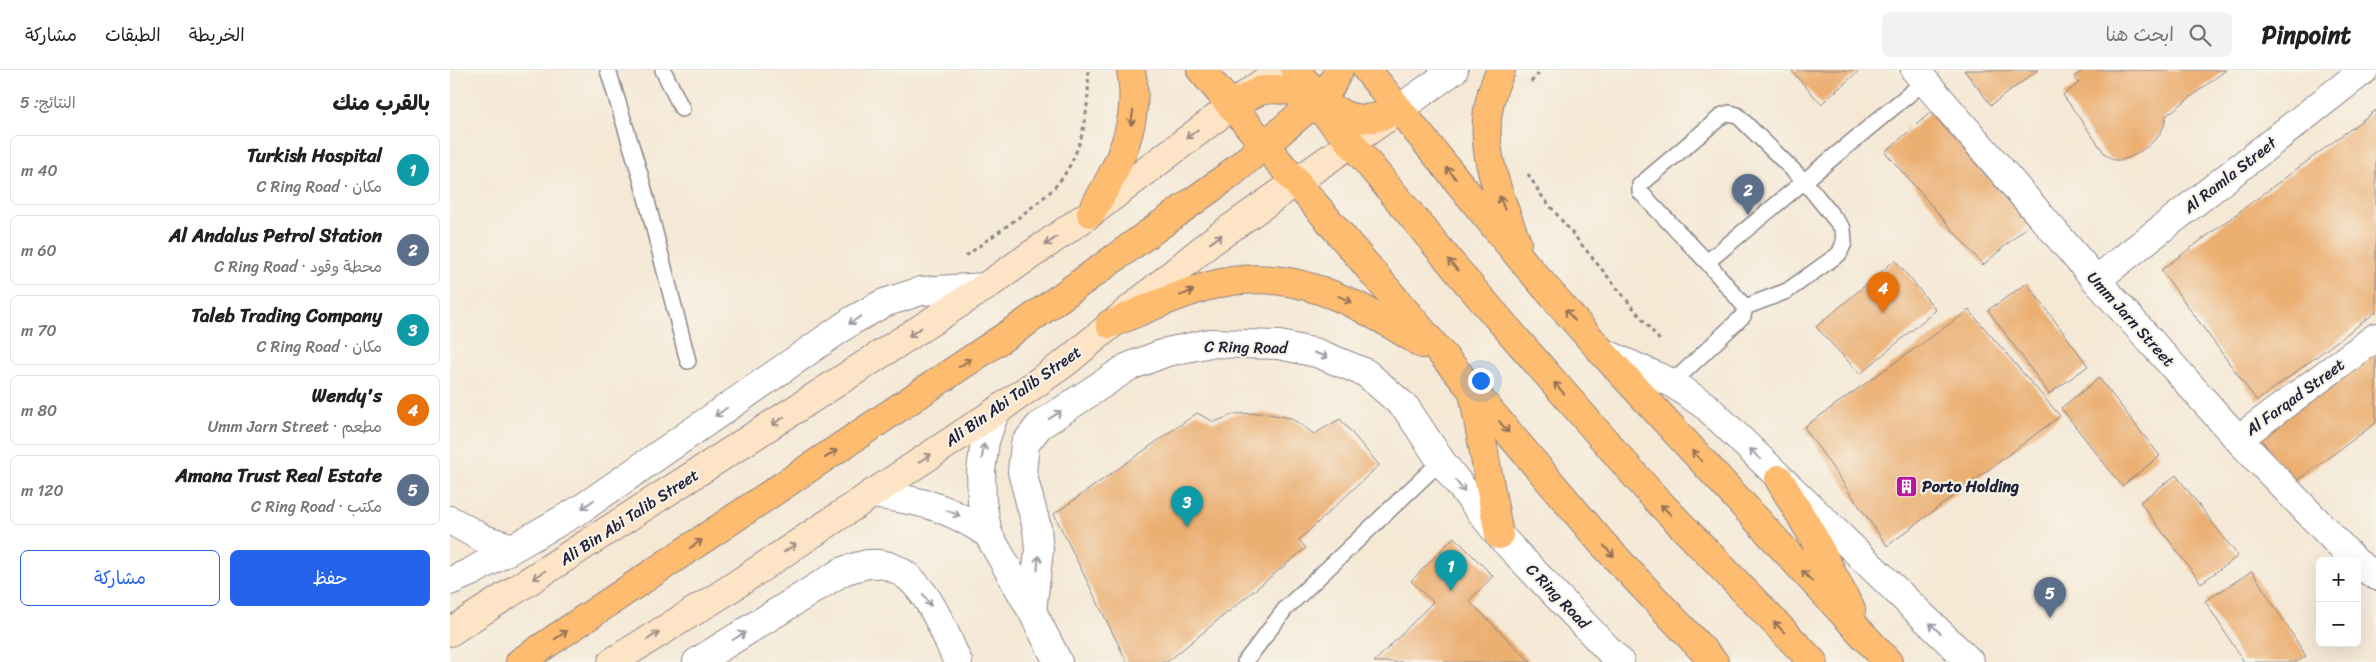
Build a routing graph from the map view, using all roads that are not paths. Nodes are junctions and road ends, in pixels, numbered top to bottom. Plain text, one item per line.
1 (608, 70) edge
2 (663, 70) edge
3 (1131, 70) edge
4 (1201, 70) edge
5 (1280, 70) edge
6 (1295, 70) edge
7 (1339, 70) edge
8 (1368, 70) edge
9 (1454, 70) edge
10 (1501, 70) edge
11 (2364, 70) edge
12 (1920, 76) edge
13 (1319, 102) junction
14 (1231, 106) junction
15 (682, 109) dead end
16 (1399, 109) junction
17 (1352, 144) junction
18 (1264, 145) junction
19 (1805, 182) junction
20 (1295, 183) junction
21 (1091, 213) junction
22 (1707, 262) junction
23 (1526, 265) junction
24 (2096, 280) junction
25 (985, 287) junction
26 (1745, 307) junction
27 (1110, 324) junction
28 (2376, 337) edge
29 (1602, 352) junction
30 (688, 360) dead end
31 (1448, 362) junction
32 (1678, 377) junction
33 (1472, 390) junction
34 (995, 412) junction
35 (2238, 439) junction
36 (1441, 461) junction
37 (1778, 479) junction
38 (871, 494) junction
39 (450, 520) edge
40 (988, 534) junction
41 (1499, 535) junction
42 (514, 548) junction
43 (2365, 564) edge
44 (450, 581) edge
45 (1032, 611) junction
46 (450, 632) edge
47 (1868, 642) junction
48 (520, 662) edge
49 (612, 662) edge
50 (697, 662) edge
51 (958, 662) edge
52 (1058, 662) edge
53 (1245, 662) edge
54 (1620, 662) edge
55 (1714, 662) edge
56 (1813, 662) edge
57 (1888, 662) edge
58 (1970, 662) edge

1 - 30 lane
2 - 15 lane
3 -> 21 highway
4 - 14 highway
5 - 14 main road, Ali Bin Abi Talib Street
6 - 13 highway
7 - 13 highway
8 - 13 highway
8 - 16 highway
9 - 16 street
23 -> 10 highway
11 - 24 street, Al Ramla Street
12 - 19 lane
12 - 24 street, Umm Jarn Street
13 - 14 highway
13 - 16 highway
13 - 17 highway
13 - 18 highway
13 - 20 highway
14 - 18 highway
14 -> 21 main road, Ali Bin Abi Talib Street
16 - 17 main road, Ali Bin Abi Talib Street
23 -> 16 highway
17 - 20 main road, Ali Bin Abi Talib Street
56 -> 17 highway
18 - 20 highway
48 -> 18 highway
19 - 22 lane
19 - 22 lane
19 - 26 lane
27 -> 20 main road, Ali Bin Abi Talib Street
20 - 31 highway
21 -> 25 main road, Ali Bin Abi Talib Street
22 - 26 lane
29 -> 23 highway
24 - 35 street, Umm Jarn Street
25 -> 42 street, Ali Bin Abi Talib Street
25 -> 46 main road, Ali Bin Abi Talib Street
26 - 32 lane
27 -> 31 highway
27 - 34 main road, Ali Bin Abi Talib Street
28 - 35 street, Al Farqad Street
29 - 32 street
47 -> 29 highway
31 - 33 highway
37 -> 32 street
33 - 41 highway
33 -> 55 highway
38 -> 34 main road, Ali Bin Abi Talib Street
40 -> 34 street
35 - 43 street, Umm Jarn Street
36 -> 41 street, C Ring Road
45 -> 36 street, C Ring Road
36 - 53 lane
37 - 47 highway
58 -> 37 street
38 -> 40 street
49 -> 38 main road, Ali Bin Abi Talib Street
39 - 42 street
40 - 45 street
41 - 54 street, C Ring Road
42 - 44 street, Ali Bin Abi Talib Street
45 - 52 street
47 - 57 highway
50 -> 51 street

